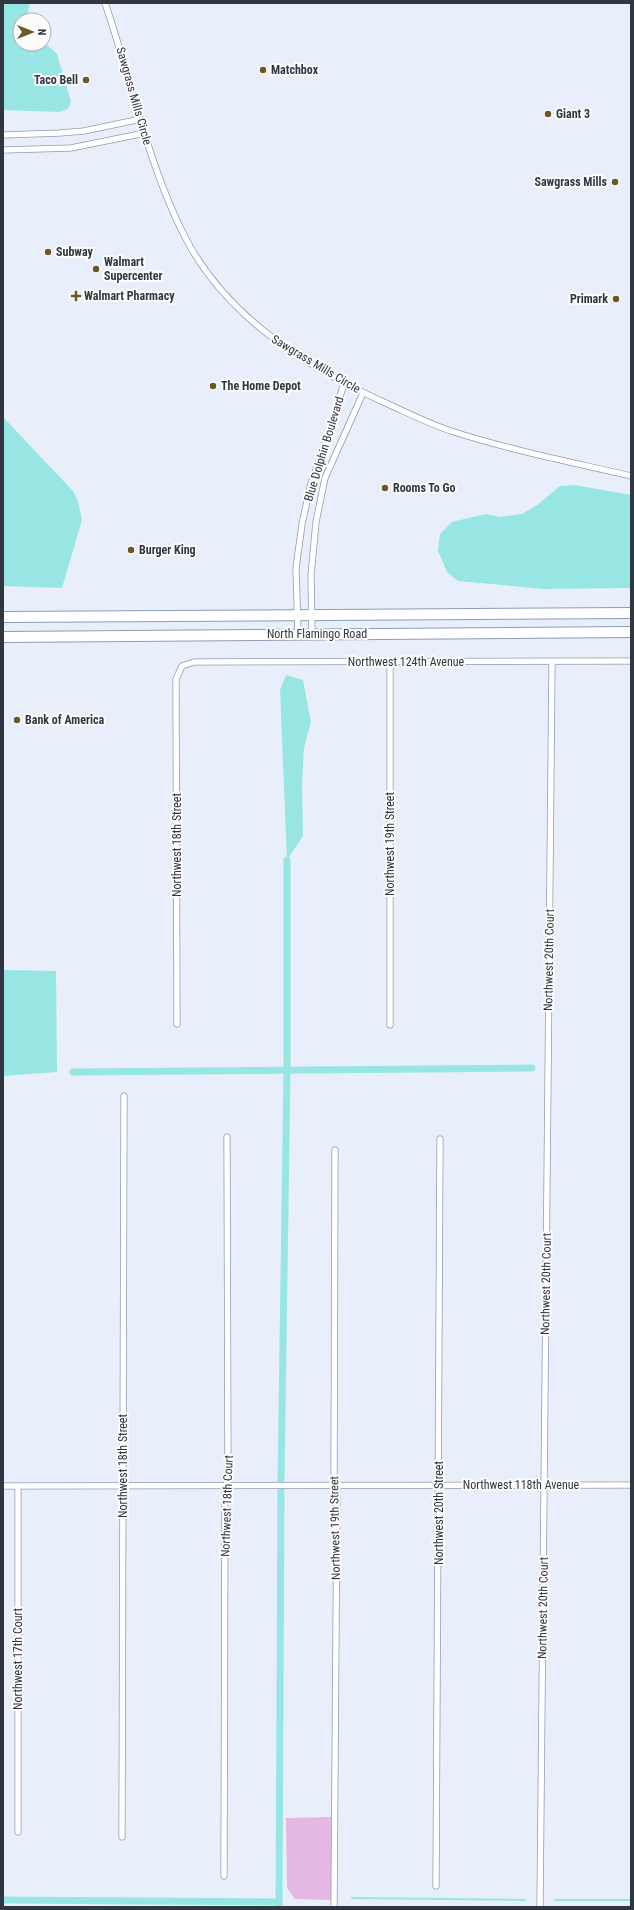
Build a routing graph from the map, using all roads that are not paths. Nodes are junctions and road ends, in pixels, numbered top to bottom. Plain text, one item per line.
1 (105, 3) edge
2 (141, 119) junction
3 (144, 133) junction
4 (3, 135) edge
5 (3, 150) edge
6 (344, 383) junction
7 (363, 393) junction
8 (631, 476) edge
9 (631, 613) edge
10 (297, 615) junction
11 (311, 615) junction
12 (3, 617) edge
13 (631, 632) edge
14 (298, 634) junction
15 (312, 634) junction
16 (3, 637) edge
17 (631, 661) edge
18 (390, 662) junction
19 (552, 662) junction
20 (182, 666) joint
21 (177, 1024) dead end
22 (390, 1026) dead end
23 (124, 1096) dead end
24 (227, 1137) dead end
25 (440, 1139) dead end
26 (335, 1150) dead end
27 (544, 1484) junction
28 (227, 1485) junction
29 (334, 1485) junction
30 (631, 1485) edge
31 (3, 1486) edge
32 (18, 1486) junction
33 (123, 1486) junction
34 (439, 1486) junction
35 (18, 1832) dead end
36 (122, 1836) dead end
37 (224, 1876) dead end
38 (436, 1886) dead end
39 (334, 1907) edge
40 (540, 1907) edge

1 - 2 street, Sawgrass Mills Circle
2 - 3 street, Sawgrass Mills Circle
2 - 4 street
3 - 5 street
3 - 6 street, Sawgrass Mills Circle
6 - 7 street, Sawgrass Mills Circle
6 - 10 street, Blue Dolphin Boulevard
7 - 8 street, Sawgrass Mills Circle
7 - 11 street, Blue Dolphin Boulevard
9 - 11 highway, North Flamingo Road
10 - 11 highway, North Flamingo Road
10 - 12 highway, North Flamingo Road
10 - 14 street, Blue Dolphin Boulevard
11 - 15 street, Blue Dolphin Boulevard
13 - 15 highway, North Flamingo Road
14 - 15 highway, North Flamingo Road
14 - 16 highway, North Flamingo Road
17 - 19 street, Northwest 124th Avenue
18 - 19 street, Northwest 124th Avenue
18 - 20 street, Northwest 124th Avenue
18 - 22 street, Northwest 19th Street
19 - 27 street, Northwest 20th Court
20 - 21 street, Northwest 18th Street
23 - 33 street, Northwest 18th Street
24 - 28 street, Northwest 18th Court
25 - 34 street, Northwest 20th Street
26 - 29 street, Northwest 19th Street
27 - 30 street, Northwest 118th Avenue
27 - 34 street, Northwest 118th Avenue
27 - 40 street, Northwest 20th Court
28 - 29 street, Northwest 118th Avenue
28 - 33 street, Northwest 118th Avenue
28 - 37 street, Northwest 18th Court
29 - 34 street, Northwest 118th Avenue
29 - 39 street, Northwest 19th Street
31 - 32 street, Northwest 118th Avenue
32 - 33 street, Northwest 118th Avenue
32 - 35 street, Northwest 17th Court
33 - 36 street, Northwest 18th Street
34 - 38 street, Northwest 20th Street

